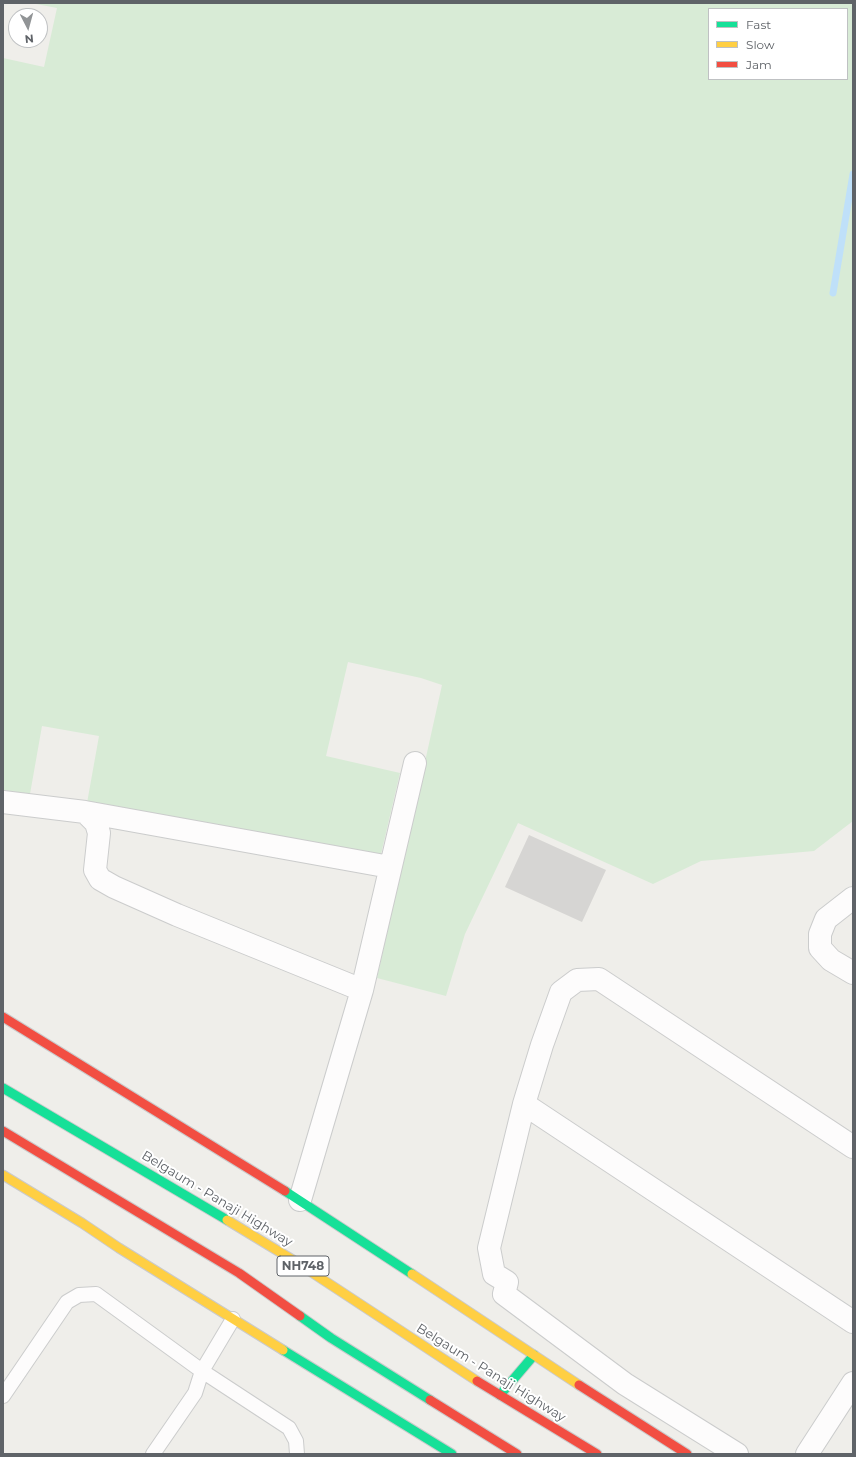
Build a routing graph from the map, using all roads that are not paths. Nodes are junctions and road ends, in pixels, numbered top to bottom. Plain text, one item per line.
1 (415, 763) dead end
2 (3, 802) edge
3 (84, 812) junction
4 (390, 867) junction
5 (853, 898) edge
6 (853, 973) edge
7 (362, 990) junction
8 (3, 1017) edge
9 (3, 1088) edge
10 (524, 1104) junction
11 (3, 1131) edge
12 (853, 1147) edge
13 (3, 1175) edge
14 (300, 1200) junction
15 (233, 1319) junction
16 (853, 1322) edge
17 (534, 1355) junction
18 (202, 1371) junction
19 (853, 1384) edge
20 (500, 1395) junction
21 (3, 1396) edge
22 (153, 1454) edge
23 (298, 1454) edge
24 (452, 1454) edge
25 (517, 1454) edge
26 (597, 1454) edge
27 (688, 1454) edge
28 (736, 1454) edge
29 (807, 1454) edge

1 - 4 street
2 - 3 street
3 - 4 street
3 - 7 street
4 - 7 street
5 - 6 street
7 - 14 street
8 - 14 main road
9 - 20 main road, Belgaum - Panaji Highway / NH748
10 - 12 street
10 - 16 street
10 - 28 street
11 - 25 main road, NH748
13 - 15 main road
14 - 17 main road
15 - 18 lane
15 - 24 main road
17 - 20 main road
17 - 27 main road
18 - 21 lane
18 - 22 lane
18 - 23 lane
19 - 29 street
20 - 26 main road, Belgaum - Panaji Highway / NH748

